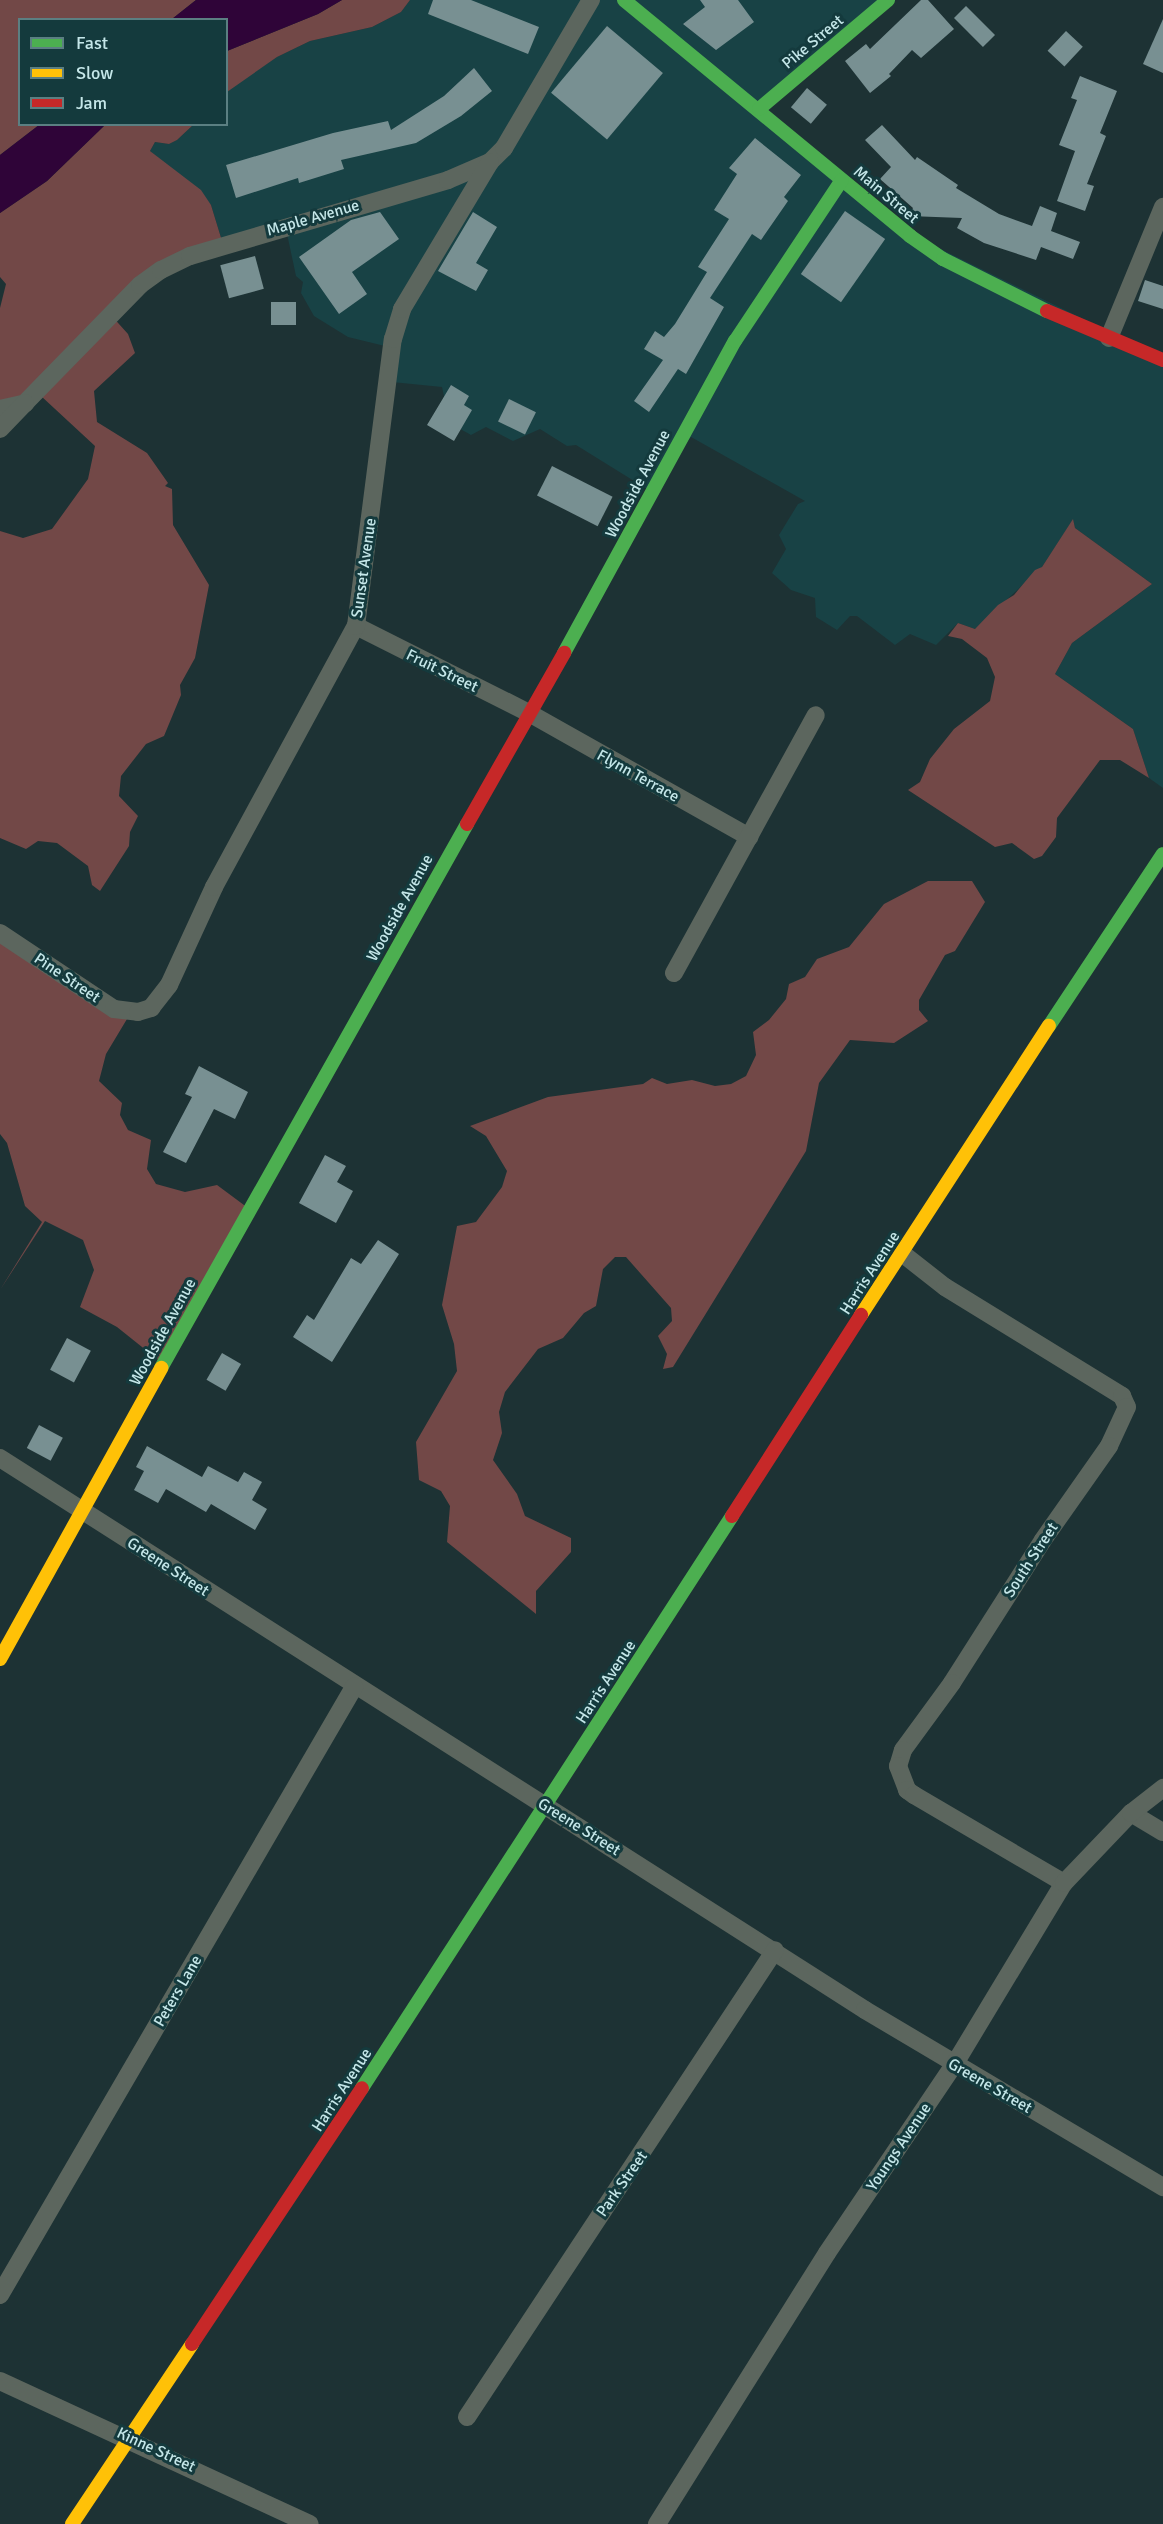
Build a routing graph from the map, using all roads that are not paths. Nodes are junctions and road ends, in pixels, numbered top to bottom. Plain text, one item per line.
1 (591, 0) edge
2 (624, 0) edge
3 (888, 0) edge
4 (759, 109) junction
5 (490, 162) junction
6 (842, 180) junction
7 (1163, 207) edge
8 (1109, 338) junction
9 (1163, 360) edge
10 (25, 403) junction
11 (0, 409) edge
12 (0, 429) edge
13 (356, 626) junction
14 (529, 713) junction
15 (816, 715) dead end
16 (749, 837) junction
17 (1163, 854) edge
18 (0, 933) edge
19 (674, 973) dead end
20 (138, 1012) joint
21 (903, 1254) junction
22 (0, 1458) edge
23 (83, 1510) junction
24 (0, 1659) edge
25 (354, 1687) junction
26 (1163, 1788) edge
27 (545, 1807) junction
28 (1131, 1812) junction
29 (1163, 1832) edge
30 (1064, 1883) junction
31 (775, 1950) junction
32 (954, 2065) junction
33 (1163, 2187) edge
34 (0, 2295) edge
35 (0, 2380) edge
36 (467, 2416) dead end
37 (128, 2437) junction
38 (72, 2524) edge
39 (310, 2524) edge
40 (657, 2524) edge

1 - 5 street, Maple Avenue
2 - 4 street, Main Street
3 - 4 street, Pike Street
4 - 6 street, Main Street
5 - 10 street, Maple Avenue
5 - 13 street, Sunset Avenue
6 - 8 street, Main Street
6 - 14 street, Woodside Avenue
7 - 8 street
8 - 9 street, Main Street
10 - 11 street
10 - 12 street, Maple Avenue
13 - 14 street, Fruit Street
13 - 20 street, Sunset Avenue
14 - 16 street, Flynn Terrace
14 - 23 street, Woodside Avenue
15 - 16 street
16 - 19 street
17 - 21 street, Harris Avenue
18 - 20 street, Pine Street
21 - 27 street, Harris Avenue
21 - 30 street, South Street
22 - 23 street, Greene Street
23 - 24 street, Woodside Avenue
23 - 25 street, Greene Street
25 - 27 street, Greene Street
25 - 34 street, Peters Lane
26 - 28 street, Youngs Avenue
27 - 31 street, Greene Street
27 - 37 street, Harris Avenue
28 - 29 street
28 - 30 street, Youngs Avenue
30 - 32 street, Youngs Avenue
31 - 32 street, Greene Street
31 - 36 street, Park Street
32 - 33 street, Greene Street
32 - 40 street, Youngs Avenue
35 - 37 street, Kinne Street
37 - 38 street, Harris Avenue
37 - 39 street, Kinne Street

